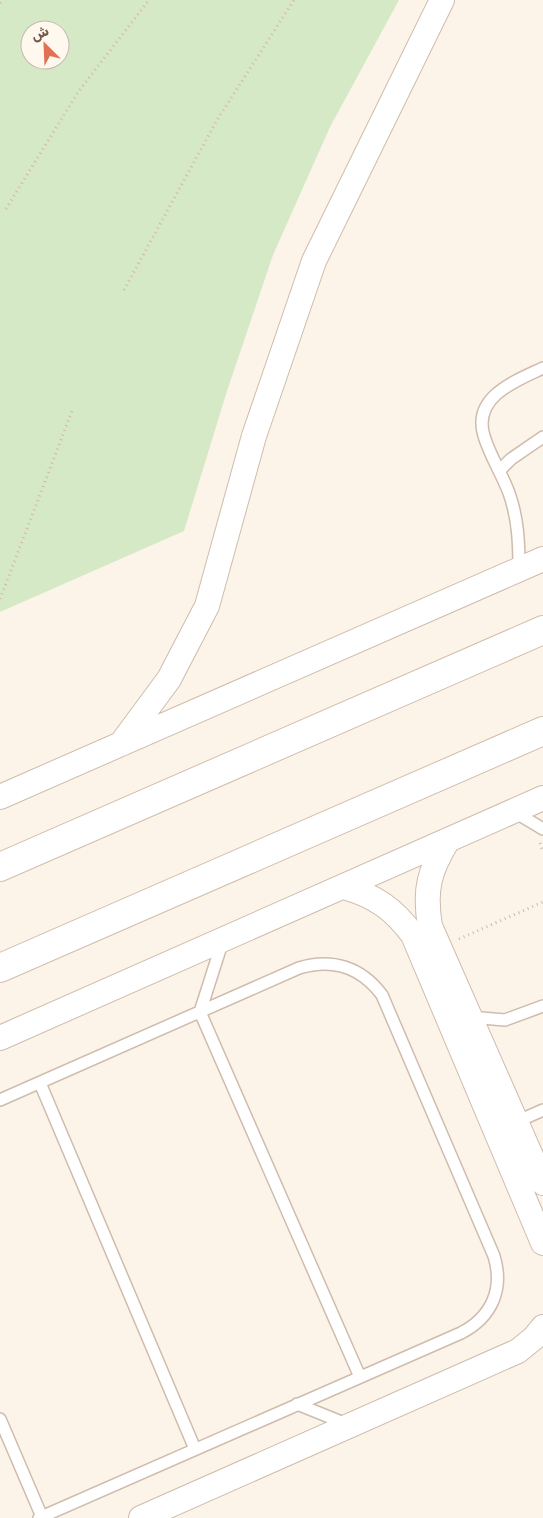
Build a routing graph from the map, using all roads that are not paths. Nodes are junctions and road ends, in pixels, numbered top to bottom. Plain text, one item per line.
1 (442, 0) edge
2 (543, 368) edge
3 (543, 437) edge
4 (500, 470) junction
5 (543, 559) edge
6 (519, 569) junction
7 (543, 630) edge
8 (543, 731) edge
9 (121, 744) junction
10 (0, 797) edge
11 (543, 798) edge
12 (513, 811) junction
13 (543, 829) edge
14 (448, 840) junction
15 (0, 867) edge
16 (344, 887) junction
17 (223, 940) junction
18 (0, 968) edge
19 (543, 1006) edge
20 (200, 1012) junction
21 (470, 1016) junction
22 (0, 1038) edge
23 (40, 1083) junction
24 (0, 1100) edge
25 (543, 1110) edge
26 (516, 1122) junction
27 (543, 1183) edge
28 (543, 1243) edge
29 (543, 1328) edge
30 (543, 1350) edge
31 (518, 1351) junction
32 (360, 1377) junction
33 (298, 1404) junction
34 (0, 1418) edge
35 (351, 1425) junction
36 (195, 1449) junction
37 (40, 1517) edge
38 (141, 1518) edge

1 - 9 street
2 - 4 lane
3 - 4 lane
4 - 6 lane
5 - 6 street
6 - 9 street
7 - 15 main road
8 - 18 main road
9 - 10 street
11 - 12 street
12 - 13 lane
12 - 14 street
14 - 16 street
14 - 21 street
16 - 17 street
16 - 28 street
17 - 20 lane
17 - 22 street
19 - 21 lane
20 - 23 lane
20 - 32 lane
20 - 32 lane
21 - 26 street
23 - 24 lane
23 - 36 lane
25 - 26 lane
26 - 27 street
29 - 31 street
30 - 31 street
31 - 35 street
32 - 33 lane
33 - 35 lane
33 - 36 lane
34 - 37 lane
35 - 38 street
36 - 37 lane

